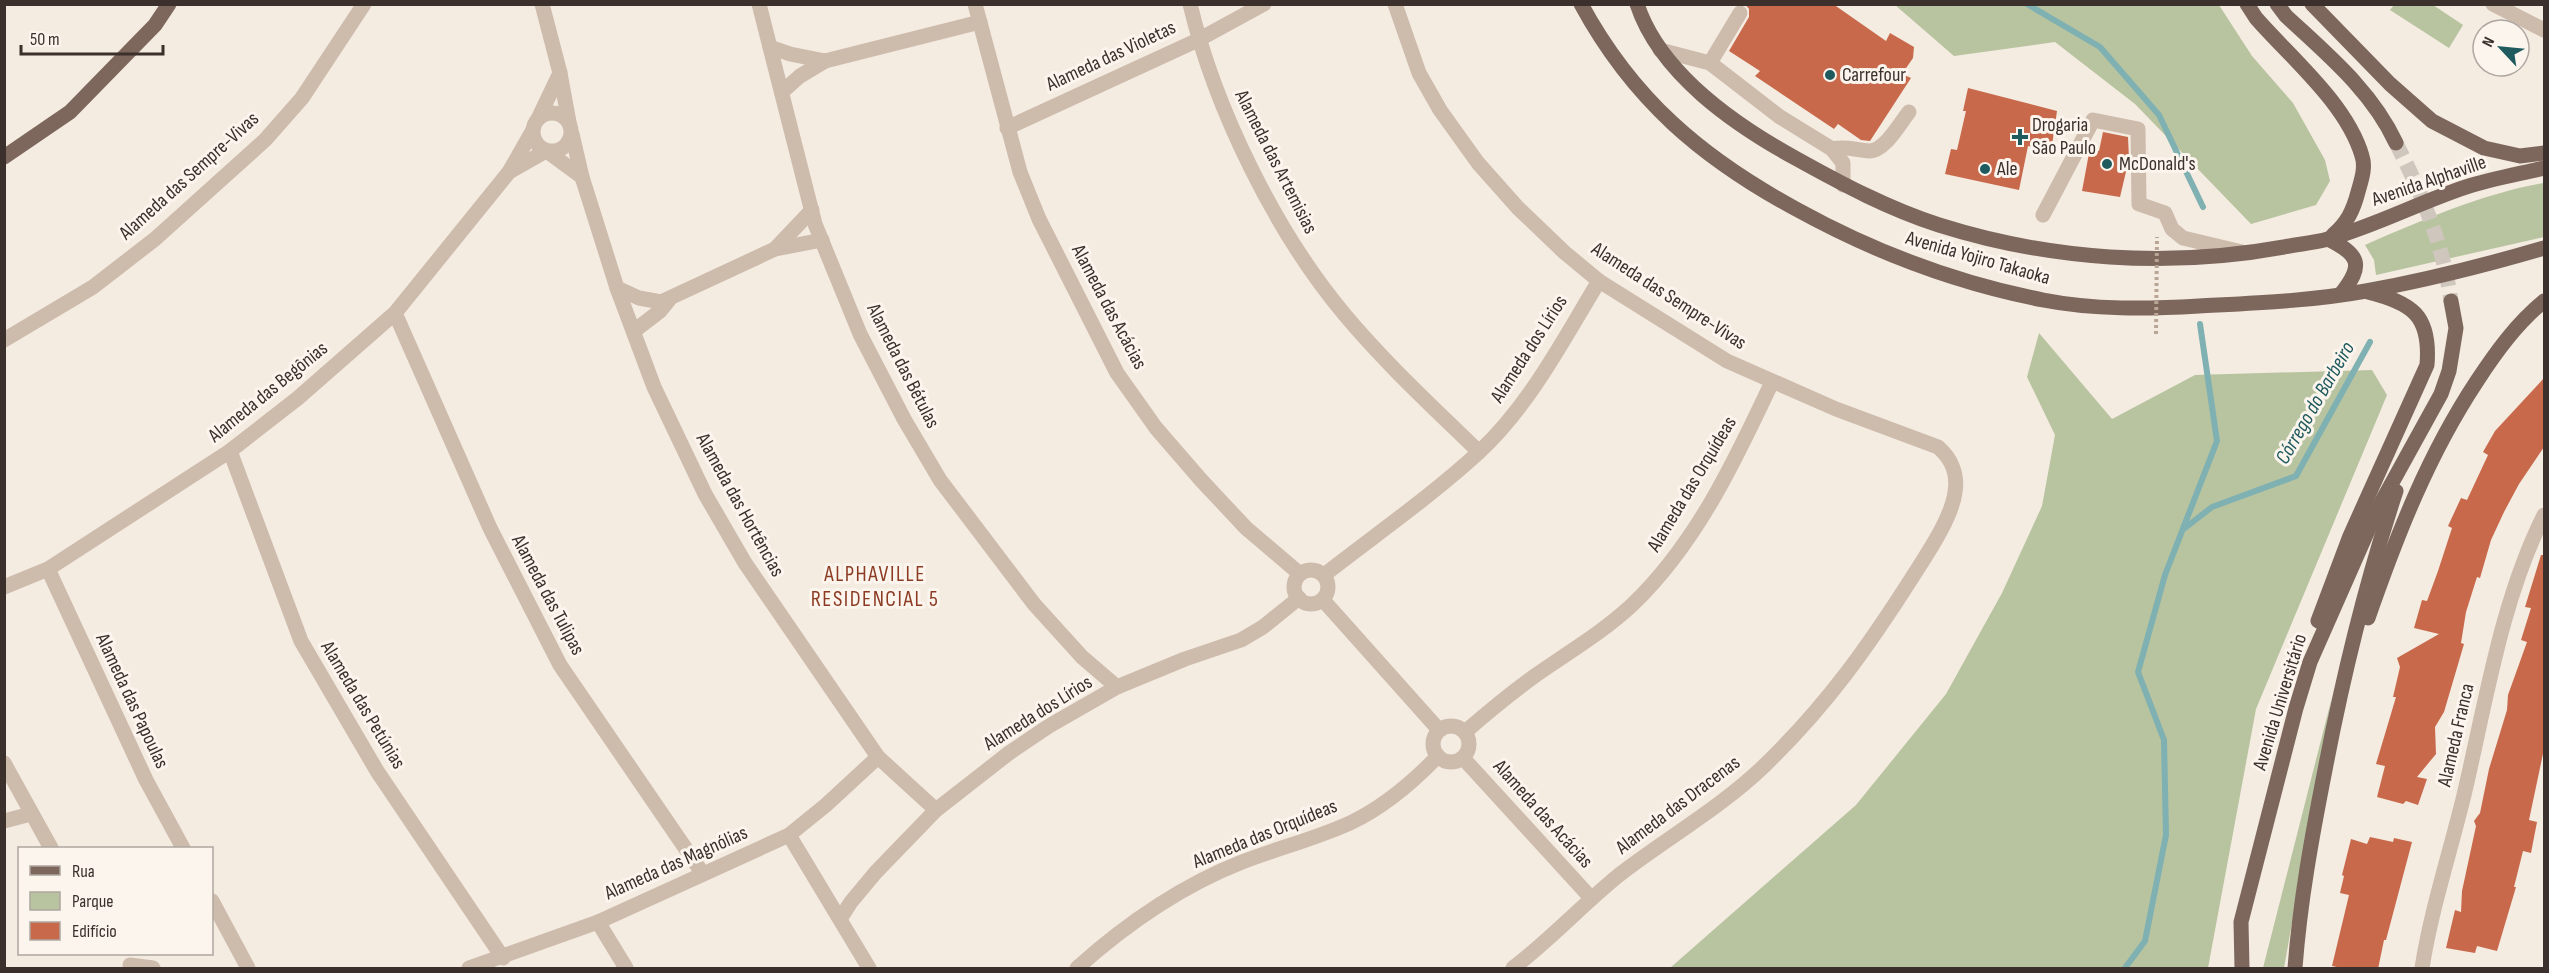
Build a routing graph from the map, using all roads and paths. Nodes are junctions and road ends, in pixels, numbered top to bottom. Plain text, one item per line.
1 (169, 4) edge
2 (364, 4) edge
3 (542, 4) edge
4 (759, 4) edge
5 (975, 4) edge
6 (1190, 4) edge
7 (1264, 4) edge
8 (1395, 4) edge
9 (1581, 4) edge
10 (1636, 4) edge
11 (2247, 4) edge
12 (2277, 4) edge
13 (2312, 4) edge
14 (2493, 4) edge
15 (1740, 13) dead end
16 (980, 22) junction
17 (2544, 30) edge
18 (1198, 39) junction
19 (770, 47) junction
20 (1660, 50) junction
21 (825, 61) junction
22 (1710, 63) junction
23 (560, 73) junction
24 (782, 92) junction
25 (1909, 112) dead end
26 (536, 125) junction
27 (571, 128) junction
28 (1007, 128) junction
29 (2396, 143) tunnel mouth
30 (1832, 149) junction
31 (548, 151) junction
32 (2544, 153) edge
33 (4, 156) edge
34 (2544, 168) edge
35 (509, 172) junction
36 (582, 177) junction
37 (1843, 185) junction
38 (812, 210) junction
39 (2043, 215) dead end
40 (2157, 237) dead end
41 (2328, 239) junction
42 (822, 240) junction
43 (2544, 248) edge
44 (775, 249) junction
45 (2247, 253) junction
46 (1599, 280) junction
47 (617, 288) junction
48 (2364, 291) junction
49 (2341, 294) junction
50 (669, 300) junction
51 (2451, 301) tunnel mouth
52 (2544, 301) edge
53 (395, 313) junction
54 (634, 331) junction
55 (2156, 334) dead end
56 (4, 340) edge
57 (1772, 382) junction
58 (230, 451) junction
59 (1479, 452) junction
60 (2405, 462) junction
61 (1955, 474) joint
62 (2544, 515) edge
63 (48, 569) junction
64 (1300, 574) junction
65 (1324, 575) junction
66 (4, 587) edge
67 (1299, 598) junction
68 (1323, 600) junction
69 (2310, 662) junction
70 (1118, 687) junction
71 (2337, 706) junction
72 (1440, 730) junction
73 (1465, 732) junction
74 (1438, 756) junction
75 (878, 757) junction
76 (1463, 758) junction
77 (4, 763) edge
78 (936, 810) junction
79 (31, 814) junction
80 (4, 821) edge
81 (789, 835) junction
82 (50, 847) edge
83 (182, 847) edge
84 (703, 874) junction
85 (1591, 898) junction
86 (213, 903) edge
87 (840, 919) junction
88 (598, 922) junction
89 (503, 958) junction
90 (128, 963) edge
91 (153, 969) edge
92 (248, 969) edge
93 (469, 969) edge
94 (626, 969) edge
95 (869, 969) edge
96 (1077, 969) edge
97 (1513, 969) edge
98 (2242, 969) edge
99 (2295, 969) edge
100 (2422, 969) edge

1 - 33 main road
2 - 56 street, Alameda das Sempre-Vivas
3 - 23 street, Alameda das Hortências
4 - 19 street, Alameda das Bétulas
5 - 16 street, Alameda das Acácias
6 - 18 street, Alameda das Artemisias
7 - 18 street, Alameda das Violetas
8 - 46 street, Alameda das Sempre-Vivas
9 - 49 main road, Avenida Yojiro Takaoka
10 - 20 main road, Avenida Yojiro Takaoka
11 - 41 main road
12 - 29 main road
13 - 32 main road
14 - 17 street
15 - 22 street
16 - 21 street
16 - 28 street, Alameda das Acácias
18 - 28 street, Alameda das Violetas
18 - 59 street, Alameda das Artemisias
19 - 21 street
19 - 24 street, Alameda das Bétulas
20 - 22 street
20 - 37 main road, Avenida Yojiro Takaoka
21 - 24 street
22 - 30 street
23 - 26 street
23 - 27 street, Alameda das Hortências
24 - 38 street, Alameda das Bétulas
25 - 30 street
26 - 27 street
26 - 31 street
26 - 35 street, Alameda das Begônias
27 - 31 street
27 - 36 street, Alameda das Hortências
28 - 64 street, Alameda das Acácias
30 - 37 street
31 - 35 street, Alameda das Begônias
31 - 36 street
34 - 41 main road, Avenida Alphaville
35 - 53 street, Alameda das Begônias
36 - 47 street, Alameda das Hortências
37 - 45 main road, Avenida Yojiro Takaoka
38 - 42 street, Alameda das Bétulas
38 - 44 street
39 - 45 street
40 - 55 path, bridge
41 - 45 main road, Avenida Yojiro Takaoka
41 - 49 main road
42 - 44 street
42 - 70 street, Alameda das Bétulas
43 - 48 main road, Avenida Yojiro Takaoka
44 - 50 street
46 - 57 street, Alameda das Sempre-Vivas
46 - 59 street, Alameda dos Lírios
47 - 50 street
47 - 54 street, Alameda das Hortências
48 - 49 main road, Avenida Yojiro Takaoka
48 - 69 main road
50 - 54 street
51 - 60 main road, Avenida Universitário
52 - 71 main road
53 - 58 street, Alameda das Begônias
53 - 84 street, Alameda das Tulipas
54 - 75 street, Alameda das Hortências
57 - 61 street, Alameda das Sempre-Vivas
57 - 73 street, Alameda das Orquídeas
58 - 63 street, Alameda das Begônias
58 - 89 street, Alameda das Petúnias
59 - 65 street, Alameda dos Lírios
60 - 69 main road, Avenida Universitário
60 - 71 main road, Avenida Universitário
61 - 85 street, Alameda das Dracenas
62 - 100 street, Alameda Franca
63 - 66 street, Alameda das Begônias
63 - 83 street, Alameda das Papoulas
64 - 65 street
64 - 67 street
65 - 68 street
67 - 68 street
67 - 70 street, Alameda dos Lírios
68 - 72 street
69 - 98 main road, Avenida Universitário
70 - 78 street, Alameda dos Lírios
71 - 99 main road, Avenida Universitário
72 - 73 street
72 - 74 street
73 - 76 street
74 - 76 street
74 - 96 street, Alameda das Orquídeas
75 - 78 street, Alameda das Hortências
75 - 81 street, Alameda das Magnólias
76 - 85 street, Alameda das Acácias
77 - 79 street
78 - 87 street, Alameda dos Lírios
79 - 80 street
79 - 82 street
81 - 84 street, Alameda das Magnólias
81 - 87 street
84 - 88 street, Alameda das Magnólias
85 - 97 street, Alameda das Dracenas
86 - 92 street
87 - 95 street
88 - 89 street, Alameda das Magnólias
88 - 94 street
89 - 93 street, Alameda das Magnólias
90 - 91 street

